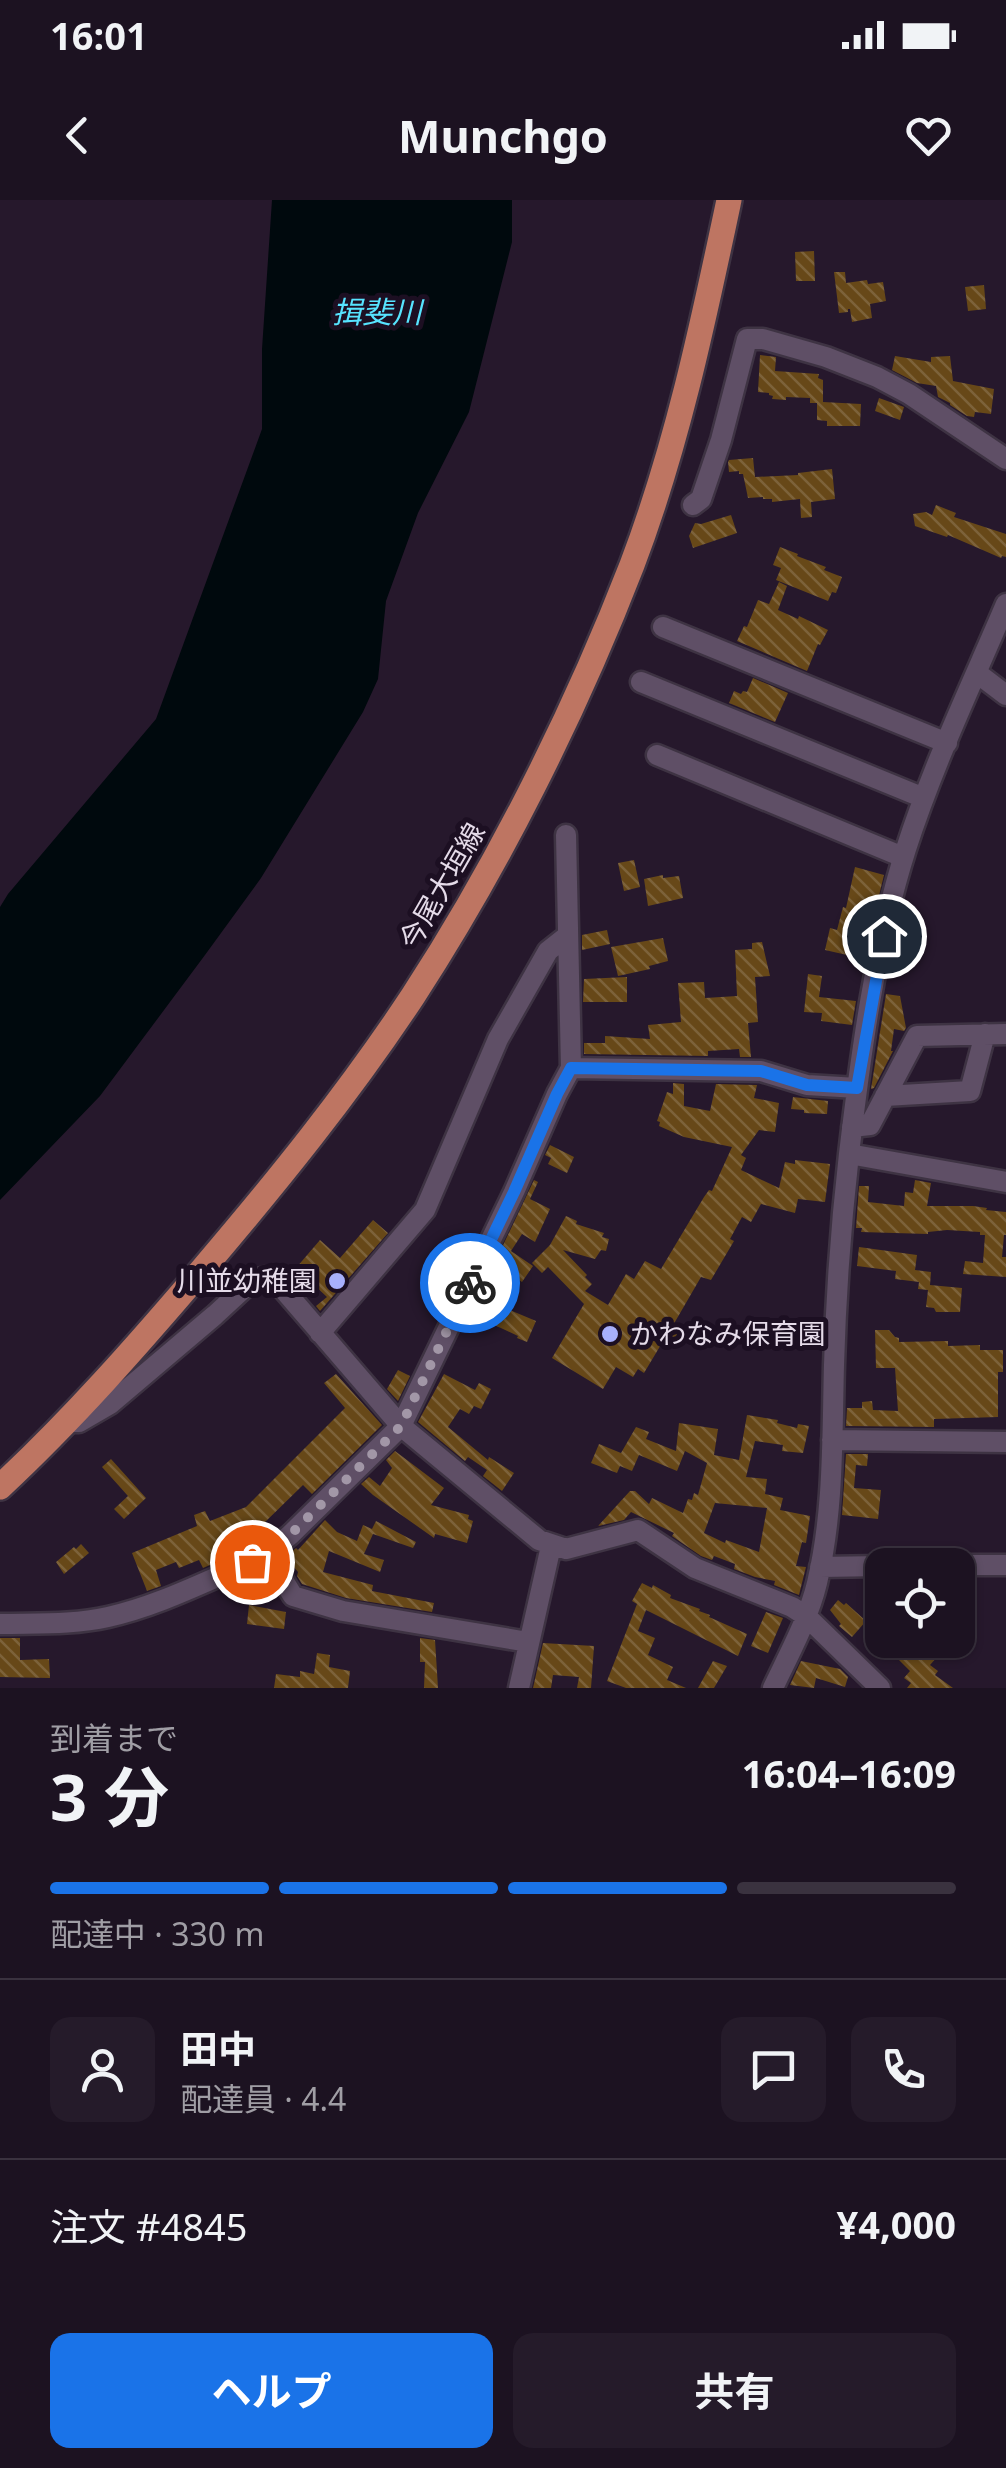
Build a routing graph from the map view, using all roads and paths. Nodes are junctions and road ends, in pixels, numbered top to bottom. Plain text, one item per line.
1 (729, 200) edge
2 (1006, 459) edge
3 (693, 505) dead end
4 (1006, 604) edge
5 (664, 627) dead end
6 (977, 673) junction
7 (641, 682) dead end
8 (1006, 695) edge
9 (948, 742) junction
10 (657, 755) dead end
11 (924, 798) junction
12 (566, 836) dead end
13 (904, 858) junction
14 (567, 936) junction
15 (996, 1034) edge
16 (571, 1068) junction
17 (857, 1088) junction
18 (885, 1096) junction
19 (852, 1127) junction
20 (849, 1154) junction
21 (1006, 1182) edge
22 (320, 1333) junction
23 (65, 1422) junction
24 (401, 1426) junction
25 (832, 1440) junction
26 (1006, 1442) edge
27 (0, 1487) edge
28 (552, 1546) junction
29 (267, 1554) junction
30 (975, 1565) edge
31 (1006, 1565) edge
32 (820, 1566) junction
33 (865, 1566) edge
34 (806, 1616) junction
35 (0, 1624) edge
36 (528, 1642) junction
37 (519, 1688) edge
38 (773, 1688) edge
39 (880, 1688) edge

1 - 23 main road, 今尾大垣線
2 - 3 street
4 - 6 street
5 - 9 street
6 - 8 street
6 - 9 street
7 - 11 street
9 - 11 street
10 - 13 street
11 - 13 street
12 - 14 street
13 - 17 street
14 - 16 street
14 - 22 street
15 - 18 street
15 - 18 street
16 - 17 street
16 - 24 street
17 - 19 street
18 - 19 street
19 - 20 street
20 - 21 street
20 - 25 street
22 - 23 street
22 - 24 street
23 - 27 main road, 今尾大垣線
24 - 28 street
24 - 29 street
25 - 26 street
25 - 32 street
28 - 34 street
28 - 36 street
29 - 35 street
29 - 36 street
30 - 31 street
32 - 33 street
32 - 34 street
34 - 38 street
34 - 39 street
36 - 37 street

